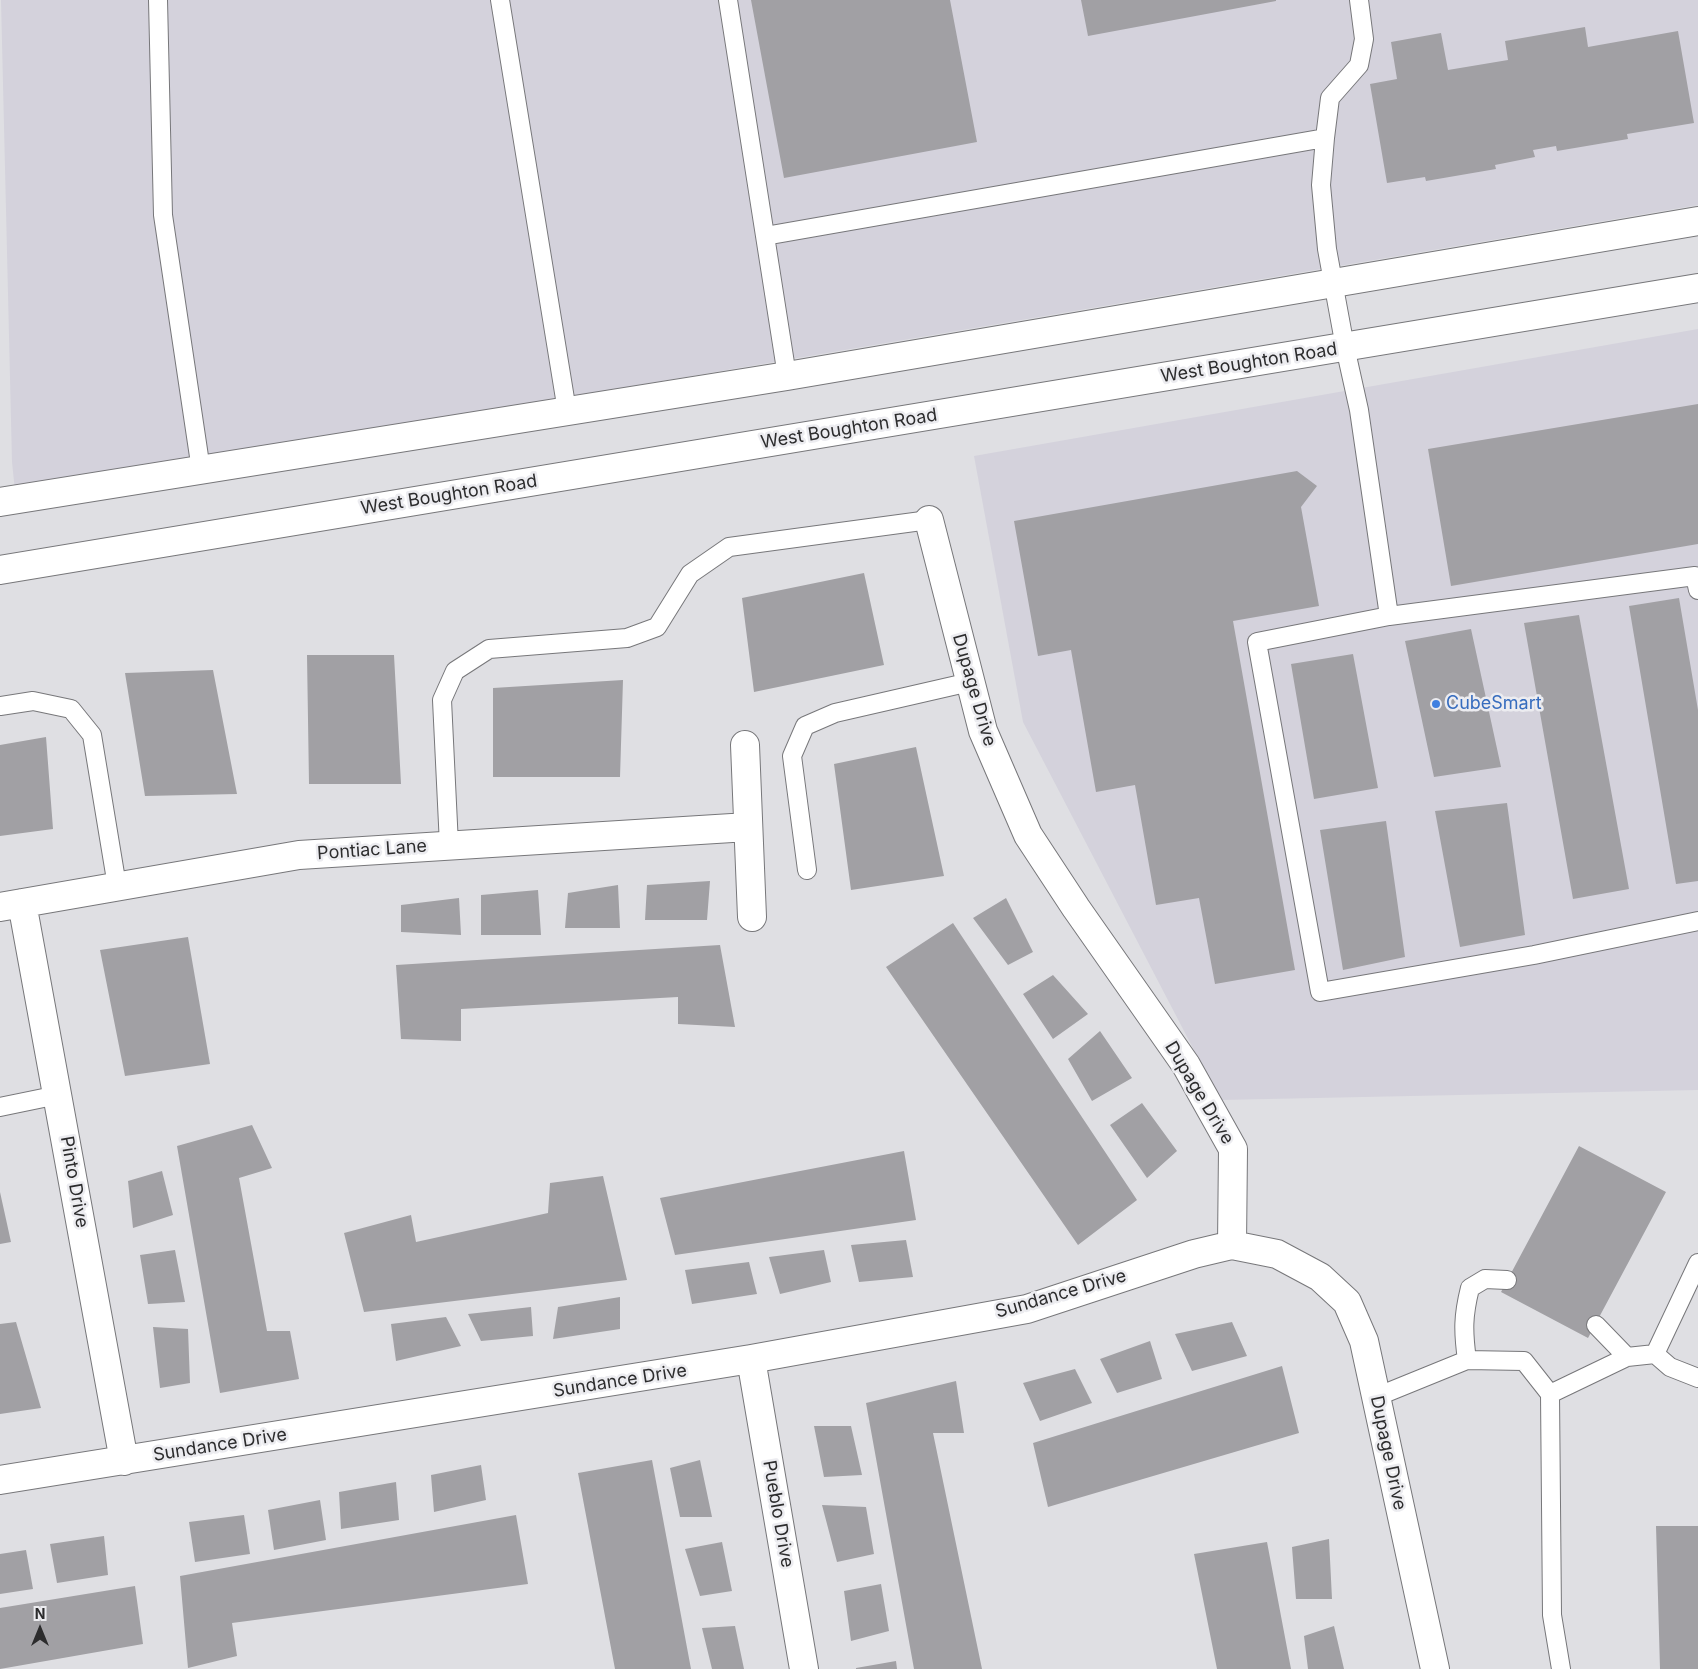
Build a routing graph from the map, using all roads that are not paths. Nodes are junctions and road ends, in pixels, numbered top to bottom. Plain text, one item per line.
1 (158, 0) edge
2 (500, 0) edge
3 (728, 0) edge
4 (1359, 0) edge
5 (1325, 138) junction
6 (1698, 221) edge
7 (765, 236) junction
8 (1334, 284) junction
9 (1698, 288) edge
10 (1345, 347) junction
11 (787, 376) junction
12 (567, 411) junction
13 (201, 470) junction
14 (0, 502) edge
15 (929, 520) joint
16 (0, 570) edge
17 (1698, 590) edge
18 (1389, 616) junction
19 (970, 682) junction
20 (0, 706) edge
21 (745, 745) dead end
22 (748, 827) junction
23 (449, 845) junction
24 (807, 870) dead end
25 (117, 886) junction
26 (11, 905) edge
27 (752, 917) dead end
28 (1698, 921) edge
29 (58, 1095) junction
30 (0, 1107) edge
31 (1232, 1245) junction
32 (1698, 1263) edge
33 (1507, 1280) dead end
34 (1596, 1325) dead end
35 (1655, 1354) junction
36 (1627, 1357) junction
37 (751, 1359) junction
38 (1467, 1360) junction
39 (1698, 1378) edge
40 (1550, 1394) junction
41 (1376, 1397) junction
42 (124, 1461) junction
43 (0, 1480) edge
44 (804, 1669) edge
45 (1435, 1669) edge
46 (1561, 1669) edge

1 - 13 lane
2 - 12 lane
3 - 7 lane
4 - 5 lane
5 - 7 lane
5 - 8 lane
6 - 8 street
7 - 11 lane
8 - 10 lane
8 - 11 street
9 - 10 street, West Boughton Road
10 - 16 street, West Boughton Road
10 - 18 lane
11 - 12 street
12 - 13 street
13 - 14 street
15 - 19 street, Dupage Drive
15 - 23 lane
17 - 18 lane
18 - 28 lane
19 - 24 lane
19 - 31 street, Dupage Drive
20 - 25 lane
21 - 22 street
22 - 23 street, Pontiac Lane
22 - 27 street
23 - 25 street, Pontiac Lane
25 - 26 street, Pontiac Lane
26 - 29 street, Pinto Drive
29 - 30 lane
29 - 42 street, Pinto Drive
31 - 37 street, Sundance Drive
31 - 41 street, Dupage Drive
32 - 35 lane
33 - 38 lane
34 - 36 lane
35 - 36 lane
35 - 39 lane
36 - 40 lane
37 - 42 street, Sundance Drive
37 - 44 street, Pueblo Drive
38 - 40 lane
38 - 41 lane
40 - 46 lane
41 - 45 street, Dupage Drive
42 - 43 street, Sundance Drive

